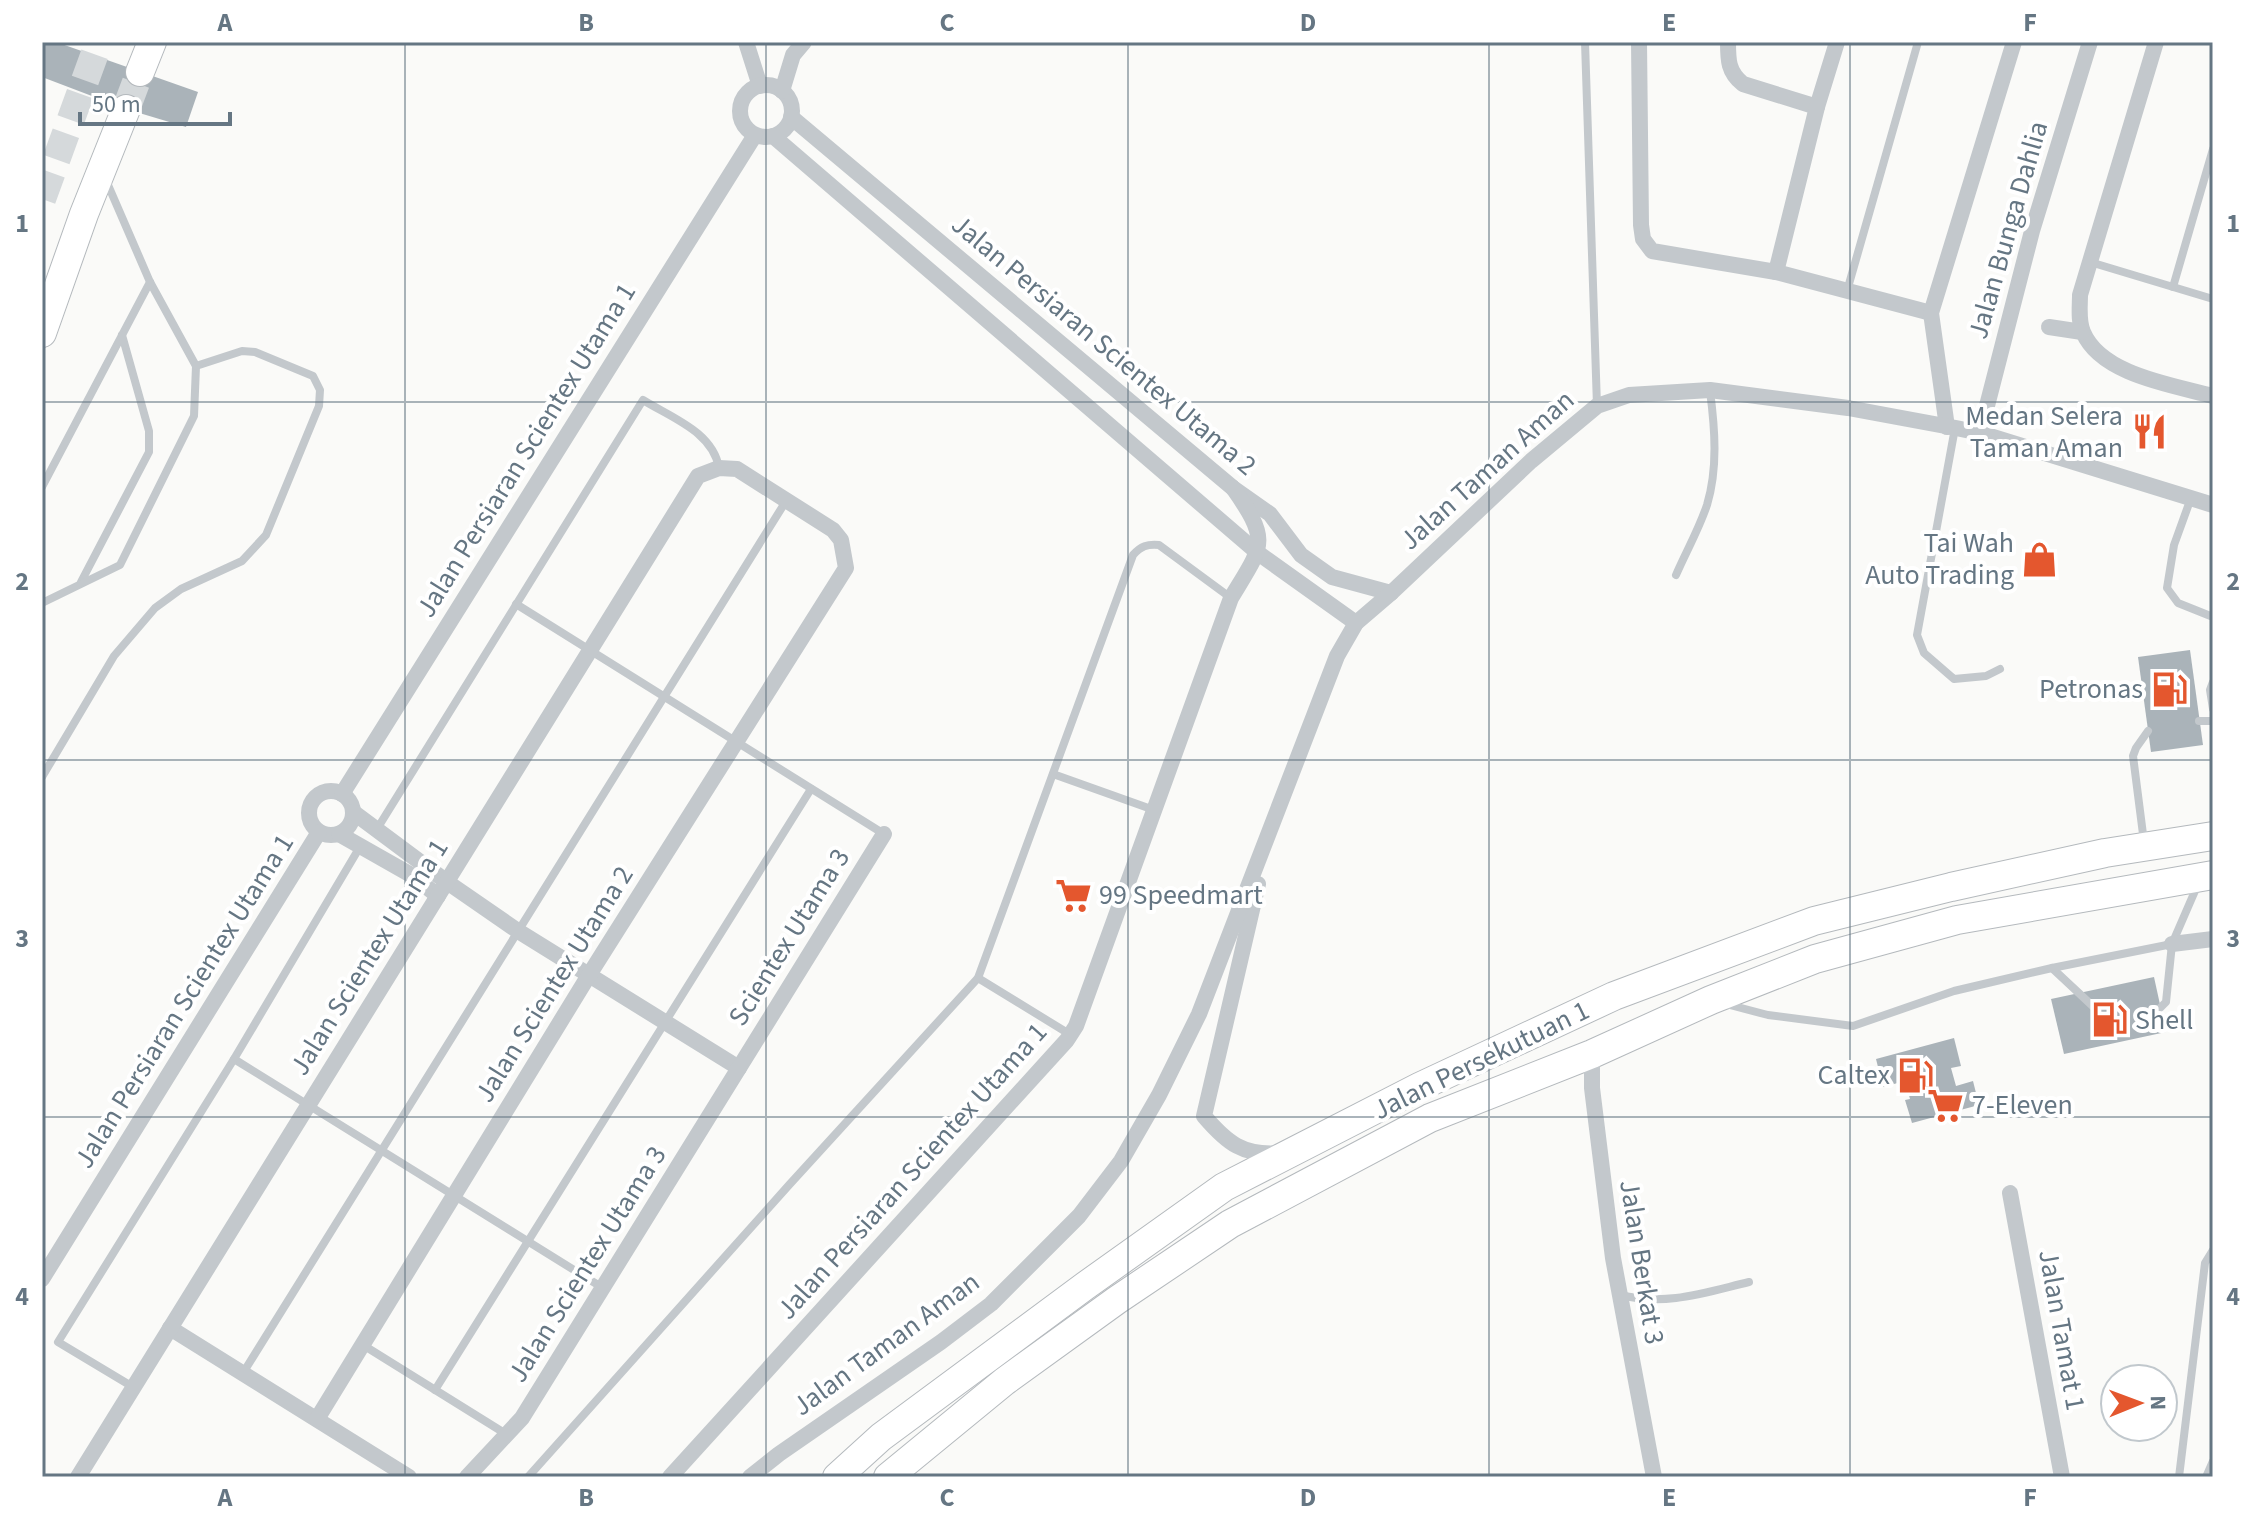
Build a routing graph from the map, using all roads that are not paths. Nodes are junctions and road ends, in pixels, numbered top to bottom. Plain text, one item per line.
1 (152, 42) edge
2 (746, 42) edge
3 (804, 42) edge
4 (1585, 42) edge
5 (1639, 42) edge
6 (1728, 42) edge
7 (1837, 42) edge
8 (1918, 42) edge
9 (2014, 42) edge
10 (2090, 42) edge
11 (2156, 42) edge
12 (140, 72) tunnel mouth
13 (760, 86) junction
14 (782, 91) junction
15 (1817, 107) junction
16 (126, 109) tunnel mouth
17 (791, 117) junction
18 (755, 135) junction
19 (773, 136) junction
20 (2213, 149) edge
21 (102, 170) junction
22 (2090, 262) junction
23 (1776, 272) junction
24 (150, 282) junction
25 (2173, 287) junction
26 (1847, 291) junction
27 (2213, 299) edge
28 (1931, 313) junction
29 (2049, 327) dead end
30 (2082, 332) junction
31 (42, 333) edge
32 (122, 335) junction
33 (196, 366) junction
34 (1710, 390) junction
35 (2213, 396) edge
36 (1597, 406) junction
37 (1951, 428) junction
38 (1980, 433) junction
39 (714, 469) junction
40 (42, 487) edge
41 (1233, 488) junction
42 (2191, 498) junction
43 (786, 500) junction
44 (2213, 505) edge
45 (1258, 553) junction
46 (1676, 575) dead end
47 (81, 583) junction
48 (1391, 593) junction
49 (1231, 598) junction
50 (42, 603) edge
51 (516, 604) junction
52 (2213, 617) edge
53 (1356, 623) junction
54 (589, 650) junction
55 (2000, 669) dead end
56 (2213, 682) edge
57 (664, 696) junction
58 (2213, 709) edge
59 (2199, 721) dead end
60 (2213, 721) edge
61 (2148, 731) dead end
62 (737, 742) junction
63 (1053, 774) junction
64 (42, 777) edge
65 (811, 789) junction
66 (342, 794) junction
67 (1154, 811) junction
68 (353, 812) junction
69 (1272, 828) junction
70 (377, 829) junction
71 (319, 832) junction
72 (339, 834) junction
73 (884, 834) joint
74 (2213, 836) edge
75 (361, 845) junction
76 (2144, 847) junction
77 (2207, 876) edge
78 (442, 889) junction
79 (518, 931) junction
80 (2213, 939) edge
81 (2172, 944) junction
82 (2052, 968) junction
83 (589, 975) junction
84 (978, 978) junction
85 (1711, 1000) junction
86 (2160, 1008) dead end
87 (2098, 1011) dead end
88 (665, 1022) junction
89 (1071, 1035) junction
90 (1592, 1054) junction
91 (234, 1059) junction
92 (739, 1068) junction
93 (308, 1104) junction
94 (381, 1150) junction
95 (1297, 1152) junction
96 (2010, 1193) dead end
97 (454, 1196) junction
98 (528, 1241) junction
99 (2213, 1250) edge
100 (42, 1279) edge
101 (1749, 1282) dead end
102 (603, 1288) junction
103 (1619, 1295) junction
104 (170, 1328) junction
105 (363, 1345) junction
106 (243, 1373) junction
107 (133, 1388) junction
108 (435, 1390) junction
109 (317, 1419) junction
110 (507, 1434) junction
111 (2213, 1461) edge
112 (78, 1477) edge
113 (409, 1477) edge
114 (467, 1477) edge
115 (528, 1477) edge
116 (670, 1477) edge
117 (750, 1477) edge
118 (837, 1477) edge
119 (888, 1477) edge
120 (1654, 1477) edge
121 (2062, 1477) edge
122 (2179, 1477) edge
123 (2206, 1477) edge

1 - 12 highway
2 - 13 street
3 - 14 street
4 - 36 lane
5 - 23 street
6 - 15 street
7 - 15 street
8 - 26 lane
9 - 28 street
10 - 38 street, Jalan Bunga Dahlia
11 - 22 street
13 - 14 street
13 - 18 street
14 - 17 street
15 - 23 street
16 - 21 highway
17 - 19 street
17 - 41 street, Jalan Persiaran Scientex Utama 2
18 - 19 street
18 - 66 street, Jalan Persiaran Scientex Utama 1
19 - 45 street, Jalan Persiaran Scientex Utama 2
20 - 25 lane
21 - 24 lane
21 - 31 highway
22 - 25 lane
22 - 30 street
23 - 26 street
24 - 32 lane
24 - 33 lane
25 - 27 lane
26 - 28 street
28 - 37 street
29 - 30 street
30 - 35 street
32 - 40 lane
32 - 47 lane
33 - 47 lane
33 - 64 lane
34 - 36 street, Jalan Taman Aman
34 - 37 street, Jalan Taman Aman
34 - 46 lane
36 - 48 street, Jalan Taman Aman
37 - 38 street, Jalan Taman Aman
37 - 55 lane
38 - 42 street, Jalan Taman Aman
39 - 43 street
39 - 51 lane
39 - 54 street, Jalan Scientex Utama 1
41 - 45 street
41 - 48 street, Jalan Persiaran Scientex Utama 2
42 - 44 street, Jalan Taman Aman
42 - 52 lane
43 - 57 lane
43 - 62 street, Jalan Scientex Utama 2
45 - 49 street, Jalan Persiaran Scientex Utama 1
45 - 53 street, Jalan Persiaran Scientex Utama 2
47 - 50 lane
48 - 53 street, Jalan Taman Aman
49 - 63 lane
49 - 67 street, Jalan Persiaran Scientex Utama 1
51 - 54 lane
51 - 70 lane
53 - 69 street, Jalan Taman Aman
54 - 57 lane
54 - 78 street, Jalan Scientex Utama 1
56 - 58 lane
57 - 62 lane
57 - 79 lane
59 - 60 lane
61 - 76 lane
62 - 65 lane
62 - 83 street, Jalan Scientex Utama 2
63 - 67 lane
63 - 84 lane
65 - 73 lane
65 - 88 lane
66 - 68 street
66 - 71 street, Jalan Persiaran Scientex Utama 1
67 - 89 street, Jalan Persiaran Scientex Utama 1
68 - 70 street
68 - 72 street, Jalan Persiaran Scientex Utama 1
69 - 95 street, Jalan Taman Aman
69 - 117 street, Jalan Taman Aman
70 - 78 street
71 - 72 street, Jalan Persiaran Scientex Utama 1
71 - 100 street, Jalan Persiaran Scientex Utama 1
72 - 75 street
73 - 92 street, Scientex Utama 3
74 - 76 highway, Jalan Persekutuan 1
75 - 78 street
75 - 91 lane
76 - 95 highway, Jalan Persekutuan 1
77 - 81 lane
77 - 85 highway, Jalan Persekutuan 1
78 - 79 street
78 - 93 street, Jalan Scientex Utama 1
79 - 83 street
79 - 94 lane
80 - 81 street
81 - 82 lane
81 - 86 lane
82 - 85 lane
82 - 87 lane
83 - 88 street
83 - 97 street, Jalan Scientex Utama 2
84 - 89 lane
84 - 115 lane
85 - 90 highway, Jalan Persekutuan 1
88 - 92 street
88 - 98 lane
89 - 116 street, Jalan Persiaran Scientex Utama 1
90 - 103 street, Jalan Berkat 3
90 - 119 highway, Jalan Persekutuan 1
91 - 93 lane
91 - 107 lane
92 - 102 street, Jalan Scientex Utama 3
93 - 94 lane
93 - 104 street, Jalan Scientex Utama 1
94 - 97 lane
94 - 106 lane
95 - 118 highway, Jalan Persekutuan 1
96 - 121 street, Jalan Tamat 1
97 - 98 lane
97 - 105 street, Jalan Scientex Utama 2
98 - 102 lane
98 - 108 lane
99 - 122 lane
101 - 103 lane
102 - 110 street, Jalan Scientex Utama 3
103 - 120 street, Jalan Berkat 3
104 - 106 street
104 - 107 street, Jalan Scientex Utama 1
105 - 108 lane
105 - 109 street, Jalan Scientex Utama 2
106 - 109 street
107 - 112 street, Jalan Scientex Utama 1
108 - 110 lane
109 - 113 street
110 - 114 street, Jalan Scientex Utama 3
111 - 123 lane

